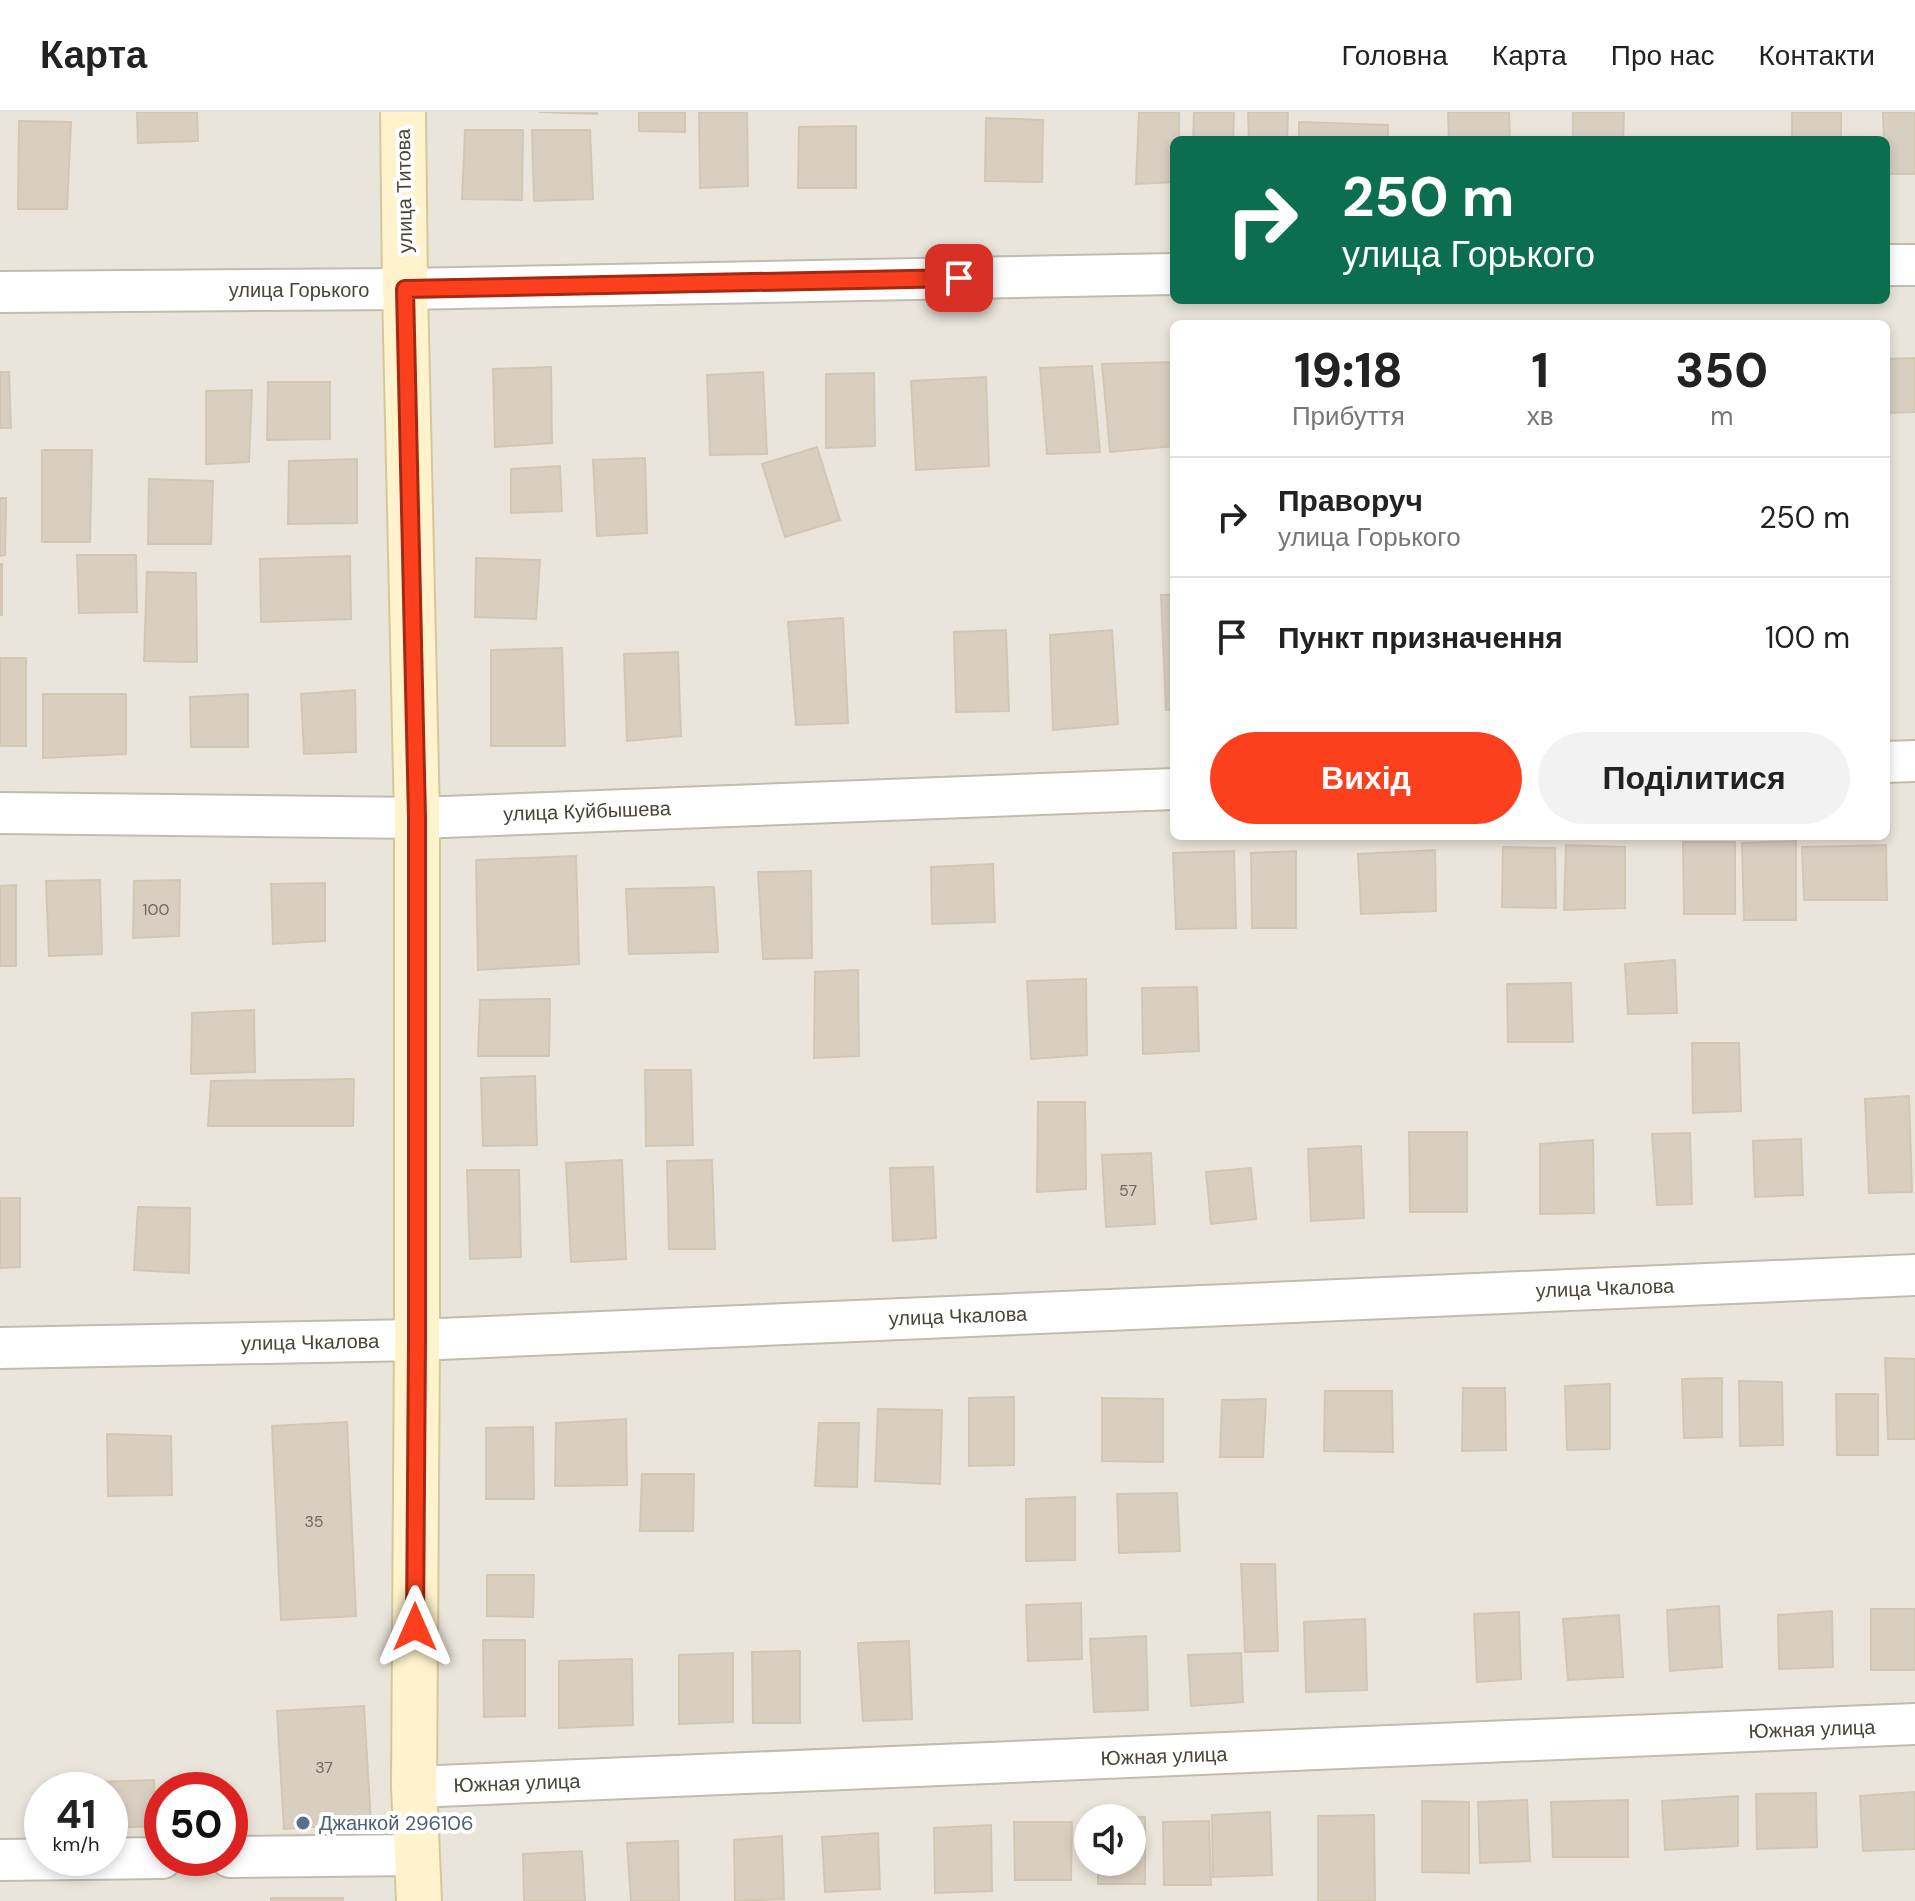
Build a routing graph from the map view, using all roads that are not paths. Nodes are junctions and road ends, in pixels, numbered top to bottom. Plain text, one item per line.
1 (403, 112) edge
2 (1890, 265) edge
3 (1915, 265) edge
4 (1170, 274) edge
5 (405, 289) junction
6 (0, 292) edge
7 (1915, 761) edge
8 (1890, 762) edge
9 (1170, 789) edge
10 (0, 813) edge
11 (417, 818) junction
12 (1915, 1275) edge
13 (417, 1340) junction
14 (0, 1348) edge
15 (1915, 1724) edge
16 (414, 1787) junction
17 (417, 1855) junction
18 (248, 1857) edge
19 (144, 1858) edge
20 (0, 1860) edge
21 (419, 1901) edge

1 - 5 main road, улица Титова
2 - 3 street
4 - 5 street, улица Горького
5 - 6 street, улица Горького
5 - 11 main road, улица Титова
7 - 8 street
9 - 11 street, улица Куйбышева
10 - 11 street, улица Куйбышева
11 - 13 main road, улица Титова
12 - 13 street, улица Чкалова
13 - 14 street, улица Чкалова
13 - 16 main road, улица Титова
15 - 16 street, Южная улица
16 - 17 main road, улица Титова
17 - 18 street
17 - 21 main road, улица Титова
19 - 20 street

